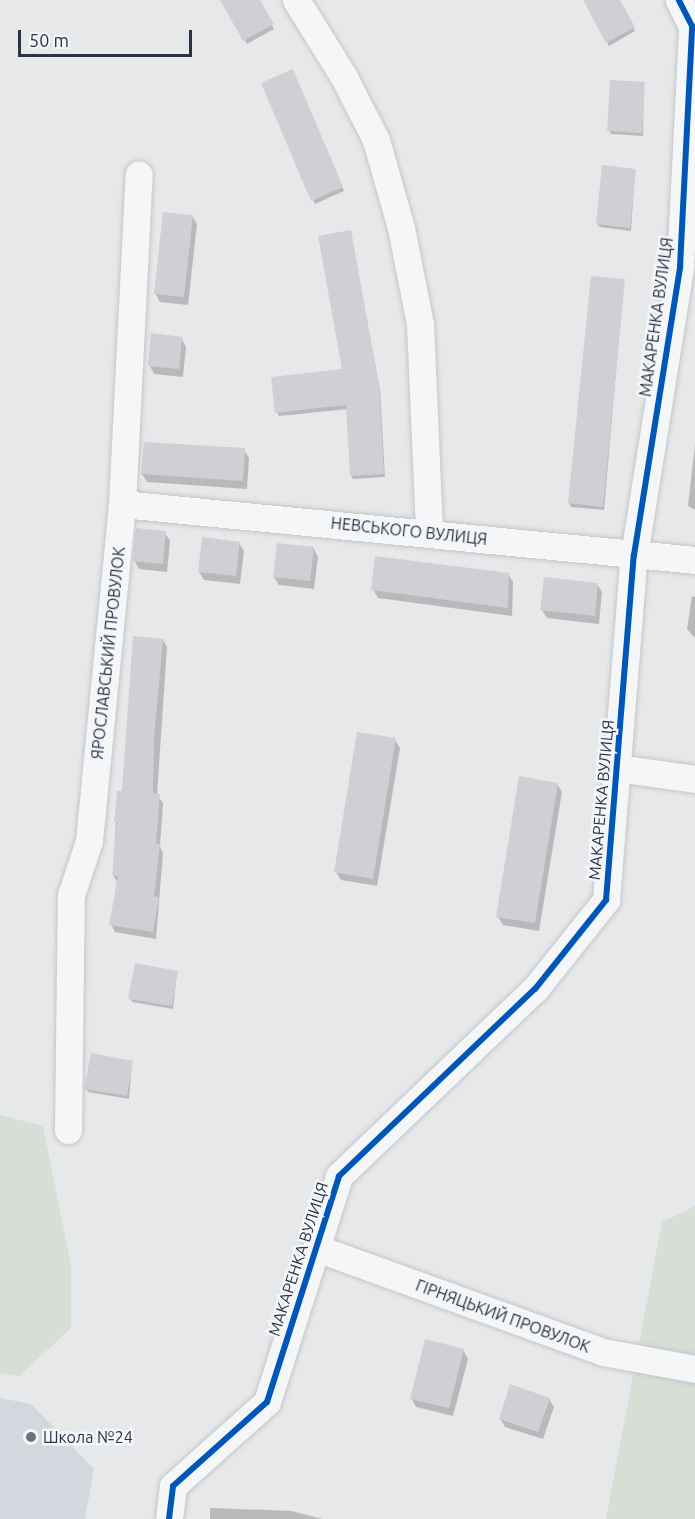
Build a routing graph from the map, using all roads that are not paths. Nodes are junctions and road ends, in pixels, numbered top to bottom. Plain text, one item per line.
1 (296, 0) edge
2 (680, 0) edge
3 (139, 174) dead end
4 (122, 504) junction
5 (429, 532) junction
6 (634, 555) junction
7 (695, 560) edge
8 (617, 768) junction
9 (695, 778) edge
10 (68, 1130) dead end
11 (316, 1248) junction
12 (695, 1369) edge
13 (169, 1519) edge

1 - 5 street
2 - 6 street, МАКАРЕНКА ВУЛИЦЯ
3 - 4 street, ЯРОСЛАВСЬКИЙ ПРОВУЛОК
4 - 5 street, НЕВСЬКОГО ВУЛИЦЯ
4 - 10 street, ЯРОСЛАВСЬКИЙ ПРОВУЛОК
5 - 6 street, НЕВСЬКОГО ВУЛИЦЯ
6 - 7 street, НЕВСЬКОГО ВУЛИЦЯ
6 - 8 street, МАКАРЕНКА ВУЛИЦЯ
8 - 9 street
8 - 11 street, МАКАРЕНКА ВУЛИЦЯ
11 - 12 street, ГІРНЯЦЬКИЙ ПРОВУЛОК
11 - 13 street, МАКАРЕНКА ВУЛИЦЯ

